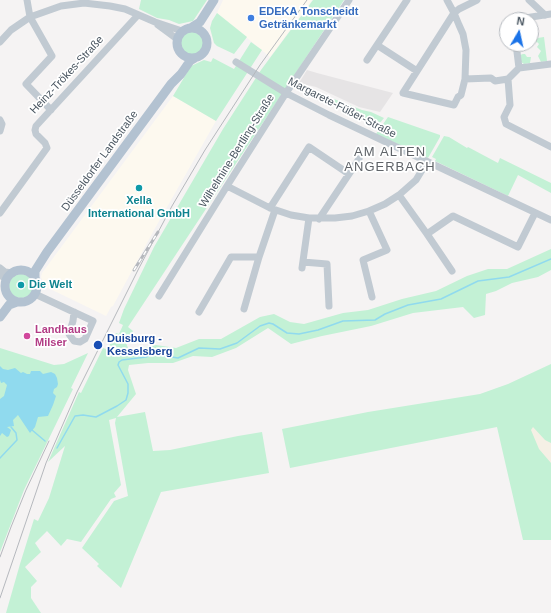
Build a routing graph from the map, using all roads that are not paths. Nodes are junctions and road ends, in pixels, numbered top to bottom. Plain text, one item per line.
1 (27, 0) edge
2 (214, 0) edge
3 (349, 0) edge
4 (407, 0) edge
5 (447, 0) edge
6 (477, 0) edge
7 (529, 0) edge
8 (454, 13) junction
9 (138, 14) junction
10 (548, 14) edge
11 (30, 17) junction
12 (192, 27) junction
13 (204, 34) junction
14 (180, 35) junction
15 (0, 42) edge
16 (377, 45) junction
17 (517, 52) edge
18 (182, 54) junction
19 (194, 58) junction
20 (367, 60) dead end
21 (236, 62) dead end
22 (551, 64) edge
23 (519, 68) junction
24 (417, 71) junction
25 (465, 79) junction
26 (508, 79) junction
27 (171, 84) junction
28 (286, 93) junction
29 (51, 110) junction
30 (0, 120) edge
31 (0, 131) edge
32 (551, 146) edge
33 (359, 159) dead end
34 (427, 162) junction
35 (348, 174) junction
36 (227, 186) junction
37 (399, 194) junction
38 (272, 209) junction
39 (369, 211) junction
40 (0, 213) edge
41 (535, 213) junction
42 (309, 218) junction
43 (319, 219) junction
44 (551, 220) edge
45 (427, 234) junction
46 (46, 252) junction
47 (259, 257) junction
48 (0, 268) edge
49 (24, 271) junction
50 (452, 271) dead end
51 (13, 273) junction
52 (0, 274) edge
53 (35, 279) junction
54 (6, 282) junction
55 (7, 294) junction
56 (35, 294) junction
57 (159, 296) dead end
58 (372, 297) dead end
59 (17, 302) junction
60 (329, 306) dead end
61 (244, 309) dead end
62 (0, 311) edge
63 (74, 312) dead end
64 (199, 312) dead end
65 (0, 317) edge

1 - 11 street
2 - 12 main road
2 - 13 main road
3 - 28 street, Wilhelmine-Bertling-Straße
4 - 16 street
5 - 8 street
6 - 8 street
7 - 10 street
8 - 24 street
8 - 25 street
9 - 11 street
9 - 14 street
9 - 29 street, Heinz-Trökes-Straße
11 - 15 street
11 - 29 street
12 - 13 main road
12 - 14 main road
13 - 19 main road
14 - 18 main road
16 - 20 street
16 - 24 street
17 - 23 street
18 - 19 main road
18 - 27 main road, Düsseldorfer Landstraße
19 - 27 main road, Düsseldorfer Landstraße
21 - 28 street, Margarete-Füßer-Straße
22 - 23 street
23 - 26 street
24 - 25 street
25 - 26 street
26 - 32 street
27 - 46 main road, Düsseldorfer Landstraße
28 - 34 street, Margarete-Füßer-Straße
28 - 36 street, Wilhelmine-Bertling-Straße
29 - 40 street, Heinz-Trökes-Straße
30 - 31 street
33 - 35 street
34 - 37 street
34 - 41 street, Margarete-Füßer-Straße
35 - 38 street
35 - 43 street
36 - 38 street
36 - 57 street, Wilhelmine-Bertling-Straße
37 - 39 street
37 - 45 street
38 - 42 street
38 - 47 street
39 - 43 street
39 - 58 street
41 - 44 street, Margarete-Füßer-Straße
41 - 45 street
42 - 43 street
42 - 60 street
45 - 50 street
46 - 49 main road, Düsseldorfer Landstraße
46 - 53 main road, Düsseldorfer Landstraße
47 - 61 street
47 - 64 street
48 - 51 street
49 - 51 main road
49 - 53 main road
51 - 54 main road
52 - 54 street
53 - 56 main road
54 - 55 main road
55 - 59 main road
55 - 62 main road
56 - 59 main road
56 - 63 street
59 - 65 main road

